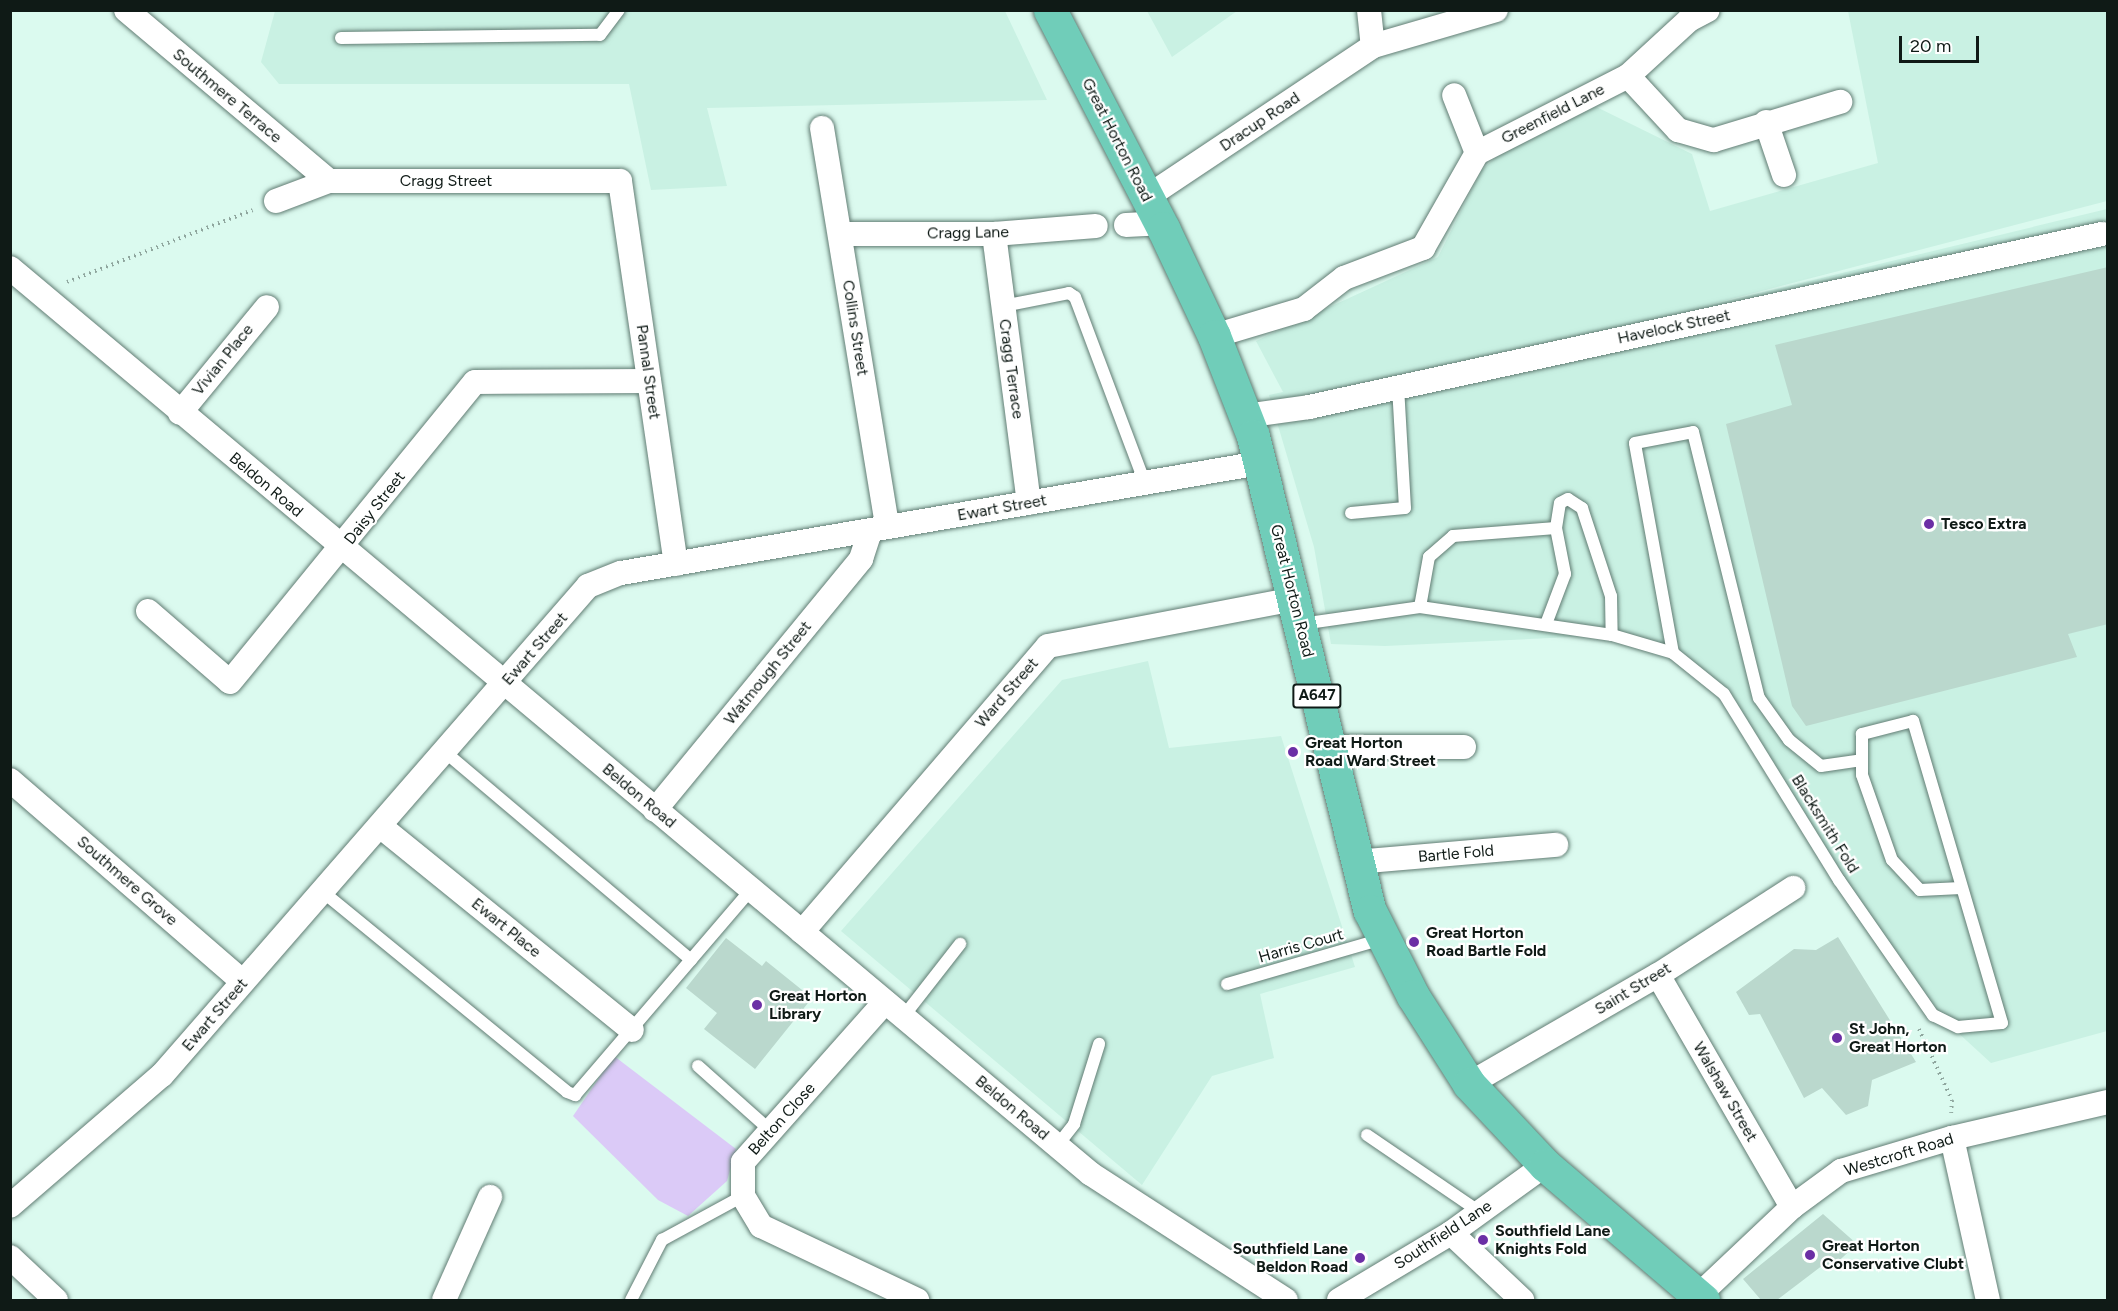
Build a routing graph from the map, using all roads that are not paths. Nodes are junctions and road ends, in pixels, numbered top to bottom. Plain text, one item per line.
1 (126, 10) edge
2 (620, 10) edge
3 (1050, 10) edge
4 (1369, 10) edge
5 (1496, 10) edge
6 (1708, 10) edge
7 (341, 38) dead end
8 (1373, 46) junction
9 (1628, 76) junction
10 (1454, 95) dead end
11 (1840, 102) dead end
12 (1766, 122) junction
13 (822, 128) dead end
14 (1477, 153) junction
15 (1784, 175) dead end
16 (329, 181) junction
17 (620, 181) joint
18 (276, 201) road end
19 (1154, 210) junction
20 (1126, 225) dead end
21 (1096, 226) dead end
22 (840, 234) junction
23 (994, 234) junction
24 (2102, 234) dead end
25 (10, 268) edge
26 (1003, 306) junction
27 (267, 307) dead end
28 (1214, 336) junction
29 (649, 381) junction
30 (1398, 387) junction
31 (180, 413) junction
32 (1245, 416) junction
33 (1260, 463) junction
34 (1145, 483) junction
35 (1029, 503) junction
36 (1351, 513) dead end
37 (1556, 528) junction
38 (879, 529) junction
39 (342, 549) junction
40 (676, 564) junction
41 (1420, 607) junction
42 (148, 611) dead end
43 (1298, 612) junction
44 (1546, 624) junction
45 (1612, 635) junction
46 (1673, 653) junction
47 (504, 684) junction
48 (1328, 747) junction
49 (1464, 747) dead end
50 (445, 752) junction
51 (1862, 760) junction
52 (10, 780) edge
53 (655, 810) junction
54 (380, 826) junction
55 (1556, 845) dead end
56 (1356, 862) junction
57 (1793, 888) dead end
58 (1961, 888) junction
59 (751, 890) junction
60 (323, 892) junction
61 (802, 932) junction
62 (1384, 939) junction
63 (960, 944) dead end
64 (692, 960) junction
65 (1658, 975) junction
66 (243, 982) junction
67 (1227, 984) dead end
68 (894, 1009) junction
69 (632, 1030) junction
70 (1099, 1044) dead end
71 (698, 1066) dead end
72 (1469, 1084) junction
73 (2108, 1102) edge
74 (771, 1131) junction
75 (1367, 1135) dead end
76 (1952, 1138) junction
77 (1057, 1146) junction
78 (1545, 1165) junction
79 (743, 1196) junction
80 (490, 1197) dead end
81 (10, 1206) edge
82 (1792, 1207) junction
83 (1480, 1212) junction
84 (1451, 1233) junction
85 (10, 1257) edge
86 (1700, 1298) edge
87 (56, 1300) edge
88 (444, 1300) edge
89 (631, 1300) edge
90 (917, 1300) edge
91 (1286, 1300) edge
92 (1339, 1300) edge
93 (1522, 1300) edge
94 (1988, 1300) edge

1 - 16 street, Southmere Terrace
2 - 7 lane
3 - 19 main road, Great Horton Road / A647
4 - 8 street
5 - 8 street, Dracup Road
6 - 9 street, Greenfield Lane
8 - 19 street, Dracup Road
9 - 12 street
9 - 14 street, Greenfield Lane
10 - 14 street
11 - 12 street
12 - 15 street
13 - 22 street, Collins Street
14 - 28 street
16 - 17 street, Cragg Street
16 - 18 street, Cragg Street
17 - 29 street, Pannal Street
19 - 20 street
19 - 28 main road, Great Horton Road / A647
21 - 23 street, Cragg Lane
22 - 23 street, Cragg Lane
22 - 38 street, Collins Street
23 - 26 street, Cragg Terrace
24 - 30 street, Havelock Street
25 - 31 street, Beldon Road
26 - 34 lane
26 - 35 street, Cragg Terrace
27 - 31 street, Vivian Place
28 - 32 main road, Great Horton Road / A647
29 - 39 street, Daisy Street
29 - 40 street, Pannal Street
30 - 32 street, Havelock Street
30 - 36 lane
31 - 39 street, Beldon Road
32 - 33 main road, Great Horton Road / A647
33 - 34 street, Ewart Street
33 - 43 main road, Great Horton Road / A647
34 - 35 street, Ewart Street
35 - 38 street, Ewart Street
37 - 41 lane
37 - 44 lane
37 - 45 lane
38 - 40 street, Ewart Street
38 - 53 street, Watmough Street
39 - 42 street, Daisy Street
39 - 47 street, Beldon Road
40 - 47 street, Ewart Street
41 - 43 lane, Blacksmith Fold
41 - 44 lane, Blacksmith Fold
43 - 48 main road, Great Horton Road / A647
43 - 61 street, Ward Street
44 - 45 lane, Blacksmith Fold
45 - 46 lane, Blacksmith Fold
46 - 51 lane
46 - 58 lane, Blacksmith Fold
47 - 50 street, Ewart Street
47 - 53 street, Beldon Road
48 - 49 street
48 - 56 main road, Great Horton Road / A647
50 - 54 street, Ewart Street
50 - 64 lane
51 - 58 lane
51 - 58 lane, Blacksmith Fold
52 - 66 street, Southmere Grove
53 - 59 street, Beldon Road
54 - 60 street, Ewart Street
54 - 69 street, Ewart Place
55 - 56 street, Bartle Fold
56 - 62 main road, Great Horton Road / A647
57 - 65 street, Saint Street
59 - 61 street, Beldon Road
59 - 64 lane
60 - 66 street, Ewart Street
60 - 69 lane
61 - 68 street, Beldon Road
62 - 67 lane, Harris Court
62 - 72 main road, Great Horton Road / A647
63 - 68 lane
64 - 69 lane
65 - 72 street, Saint Street
65 - 82 street, Walshaw Street
66 - 81 street, Ewart Street
68 - 74 street, Belton Close
68 - 77 street, Beldon Road
70 - 77 lane
71 - 74 lane
72 - 78 main road, Great Horton Road / A647
73 - 76 street, Westcroft Road
74 - 79 street, Belton Close
75 - 83 lane
76 - 82 street, Westcroft Road
76 - 94 street
77 - 91 street, Beldon Road
78 - 83 street, Southfield Lane
78 - 86 main road, Great Horton Road / A647
79 - 89 lane
79 - 90 street
80 - 88 street
82 - 86 street, Westcroft Road
83 - 84 street, Southfield Lane
84 - 92 street, Southfield Lane
84 - 93 street
85 - 87 street

